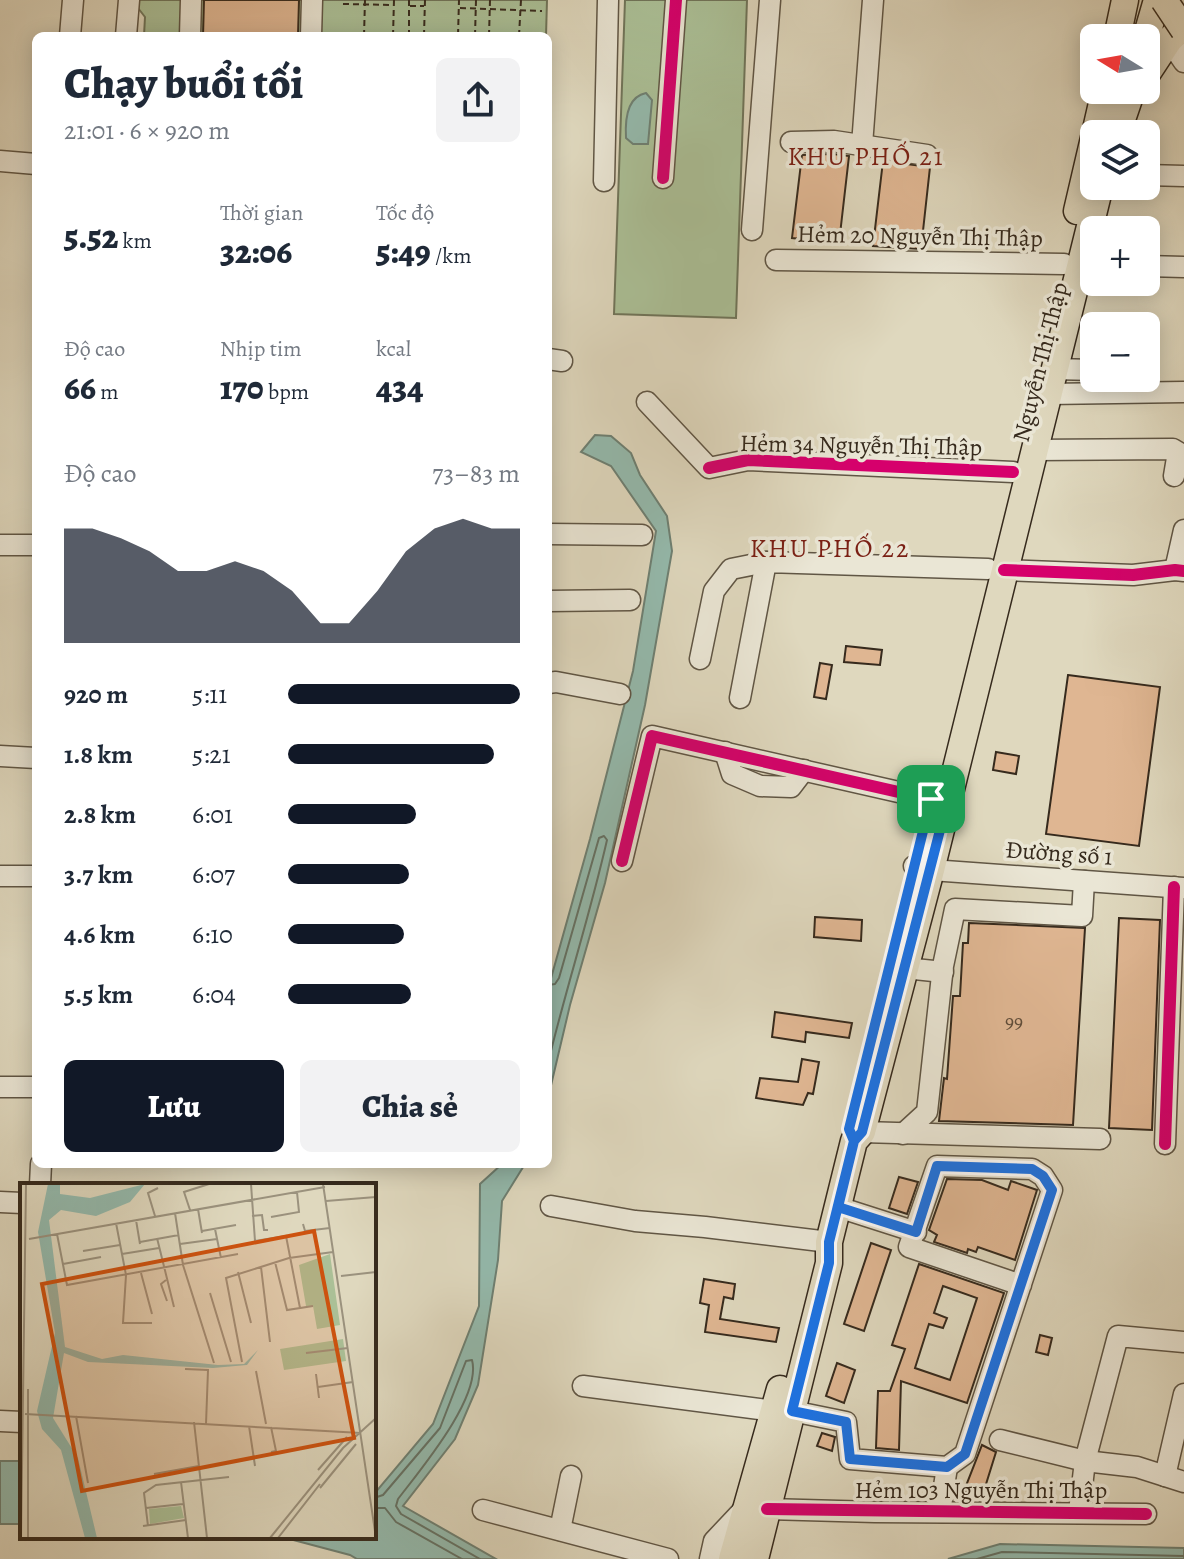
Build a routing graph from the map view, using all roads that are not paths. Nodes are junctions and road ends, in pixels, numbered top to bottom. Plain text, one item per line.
1 (73, 0) edge
2 (129, 0) edge
3 (191, 0) edge
4 (312, 0) edge
5 (608, 0) edge
6 (676, 0) edge
7 (770, 0) edge
8 (873, 0) edge
9 (1157, 0) edge
10 (1164, 0) edge
11 (70, 32) edge
12 (126, 32) edge
13 (190, 32) edge
14 (311, 32) edge
15 (1171, 34) edge
16 (1160, 52) edge
17 (1184, 62) edge
18 (1126, 104) edge
19 (1114, 120) edge
20 (791, 142) dead end
21 (862, 145) junction
22 (927, 155) dead end
23 (0, 161) edge
24 (32, 164) edge
25 (1160, 175) edge
26 (1184, 176) edge
27 (663, 178) dead end
28 (604, 181) dead end
29 (1091, 200) edge
30 (1096, 200) edge
31 (752, 230) dead end
32 (776, 260) dead end
33 (1079, 264) edge
34 (1160, 266) edge
35 (1184, 267) edge
36 (1080, 374) edge
37 (1051, 382) junction
38 (1184, 392) edge
39 (647, 402) dead end
40 (1034, 450) junction
41 (1013, 472) junction
42 (1174, 476) dead end
43 (1184, 531) edge
44 (552, 534) edge
45 (642, 535) dead end
46 (0, 545) edge
47 (32, 545) edge
48 (766, 562) junction
49 (996, 569) junction
50 (1180, 570) edge
51 (630, 600) dead end
52 (552, 601) edge
53 (700, 659) dead end
54 (552, 682) edge
55 (620, 694) dead end
56 (740, 698) dead end
57 (0, 756) edge
58 (32, 758) edge
59 (939, 801) junction
60 (622, 861) dead end
61 (922, 868) junction
62 (0, 876) edge
63 (32, 876) edge
64 (1036, 877) junction
65 (1084, 881) junction
66 (1179, 888) edge
67 (1034, 914) junction
68 (905, 968) junction
69 (943, 972) junction
70 (0, 1087) edge
71 (32, 1087) edge
72 (903, 1134) junction
73 (858, 1137) junction
74 (1100, 1139) dead end
75 (1165, 1144) dead end
76 (0, 1202) edge
77 (20, 1203) edge
78 (551, 1206) dead end
79 (838, 1207) junction
80 (916, 1232) junction
81 (829, 1242) junction
82 (1021, 1285) junction
83 (1184, 1342) edge
84 (583, 1386) dead end
85 (1184, 1394) edge
86 (783, 1411) junction
87 (0, 1421) edge
88 (20, 1422) edge
89 (1000, 1440) dead end
90 (1085, 1461) junction
91 (947, 1467) junction
92 (571, 1476) dead end
93 (1174, 1479) edge
94 (757, 1508) junction
95 (483, 1510) dead end
96 (940, 1512) junction
97 (1079, 1512) junction
98 (1146, 1514) dead end
99 (560, 1530) junction
100 (668, 1559) edge
101 (710, 1559) edge
102 (732, 1559) edge
103 (755, 1559) edge

1 - 11 street
2 - 12 street
3 - 13 street
4 - 14 street
5 - 28 street
6 - 27 street
7 - 31 street
8 - 21 street
9 - 15 main road
10 - 15 main road, bridge
15 - 16 main road
15 - 17 street
18 - 19 main road, Nguyễn Thị Thập
20 - 21 street
21 - 22 street
23 - 24 street
25 - 26 street
29 - 33 main road, Nguyễn Thị Thập
30 - 33 main road, Nguyễn Thị Thập
32 - 33 street, Hẻm 20 Nguyễn Thị Thập
33 - 37 main road, Nguyễn Thị Thập
33 - 41 main road, Nguyễn Thị Thập
34 - 35 street
36 - 37 street
37 - 38 street
37 - 40 main road, Nguyễn Thị Thập
39 - 41 street, Hẻm 34 Nguyễn Thị Thập
40 - 42 street
40 - 49 main road, Nguyễn Thị Thập
41 - 49 main road, Nguyễn Thị Thập
43 - 50 street
44 - 45 street
46 - 47 street
48 - 49 street
48 - 53 street
48 - 56 street
49 - 50 street
49 - 59 main road, Nguyễn Thị Thập
51 - 52 street
54 - 55 street
57 - 58 street
59 - 60 street
59 - 61 main road, Nguyễn Thị Thập
61 - 64 street, Đường số 1
61 - 68 main road, Nguyễn Thị Thập
61 - 73 main road, Nguyễn Thị Thập
62 - 63 street
64 - 65 street, Đường số 1
64 - 67 street
65 - 66 street, Đường số 1
65 - 67 street
66 - 75 street
67 - 69 street
68 - 69 street
68 - 73 main road, Nguyễn Thị Thập
69 - 72 street
70 - 71 street
72 - 73 street
72 - 74 street
73 - 79 main road, Nguyễn Thị Thập
76 - 77 street
78 - 81 street
79 - 80 street
79 - 81 main road, Nguyễn Thị Thập
80 - 82 street
80 - 82 street
81 - 86 main road, Nguyễn Thị Thập
82 - 91 street
83 - 90 street
84 - 86 street
85 - 93 street
86 - 91 street
86 - 94 main road, Nguyễn Thị Thập
87 - 88 street
89 - 90 street
90 - 93 street
90 - 97 street
91 - 96 street
92 - 99 street
94 - 96 street, Hẻm 103 Nguyễn Thị Thập
94 - 101 street
94 - 102 main road, Nguyễn Thị Thập
94 - 103 main road, Nguyễn Thị Thập
95 - 99 street
96 - 97 street, Hẻm 103 Nguyễn Thị Thập
97 - 98 street, Hẻm 103 Nguyễn Thị Thập
99 - 100 street

